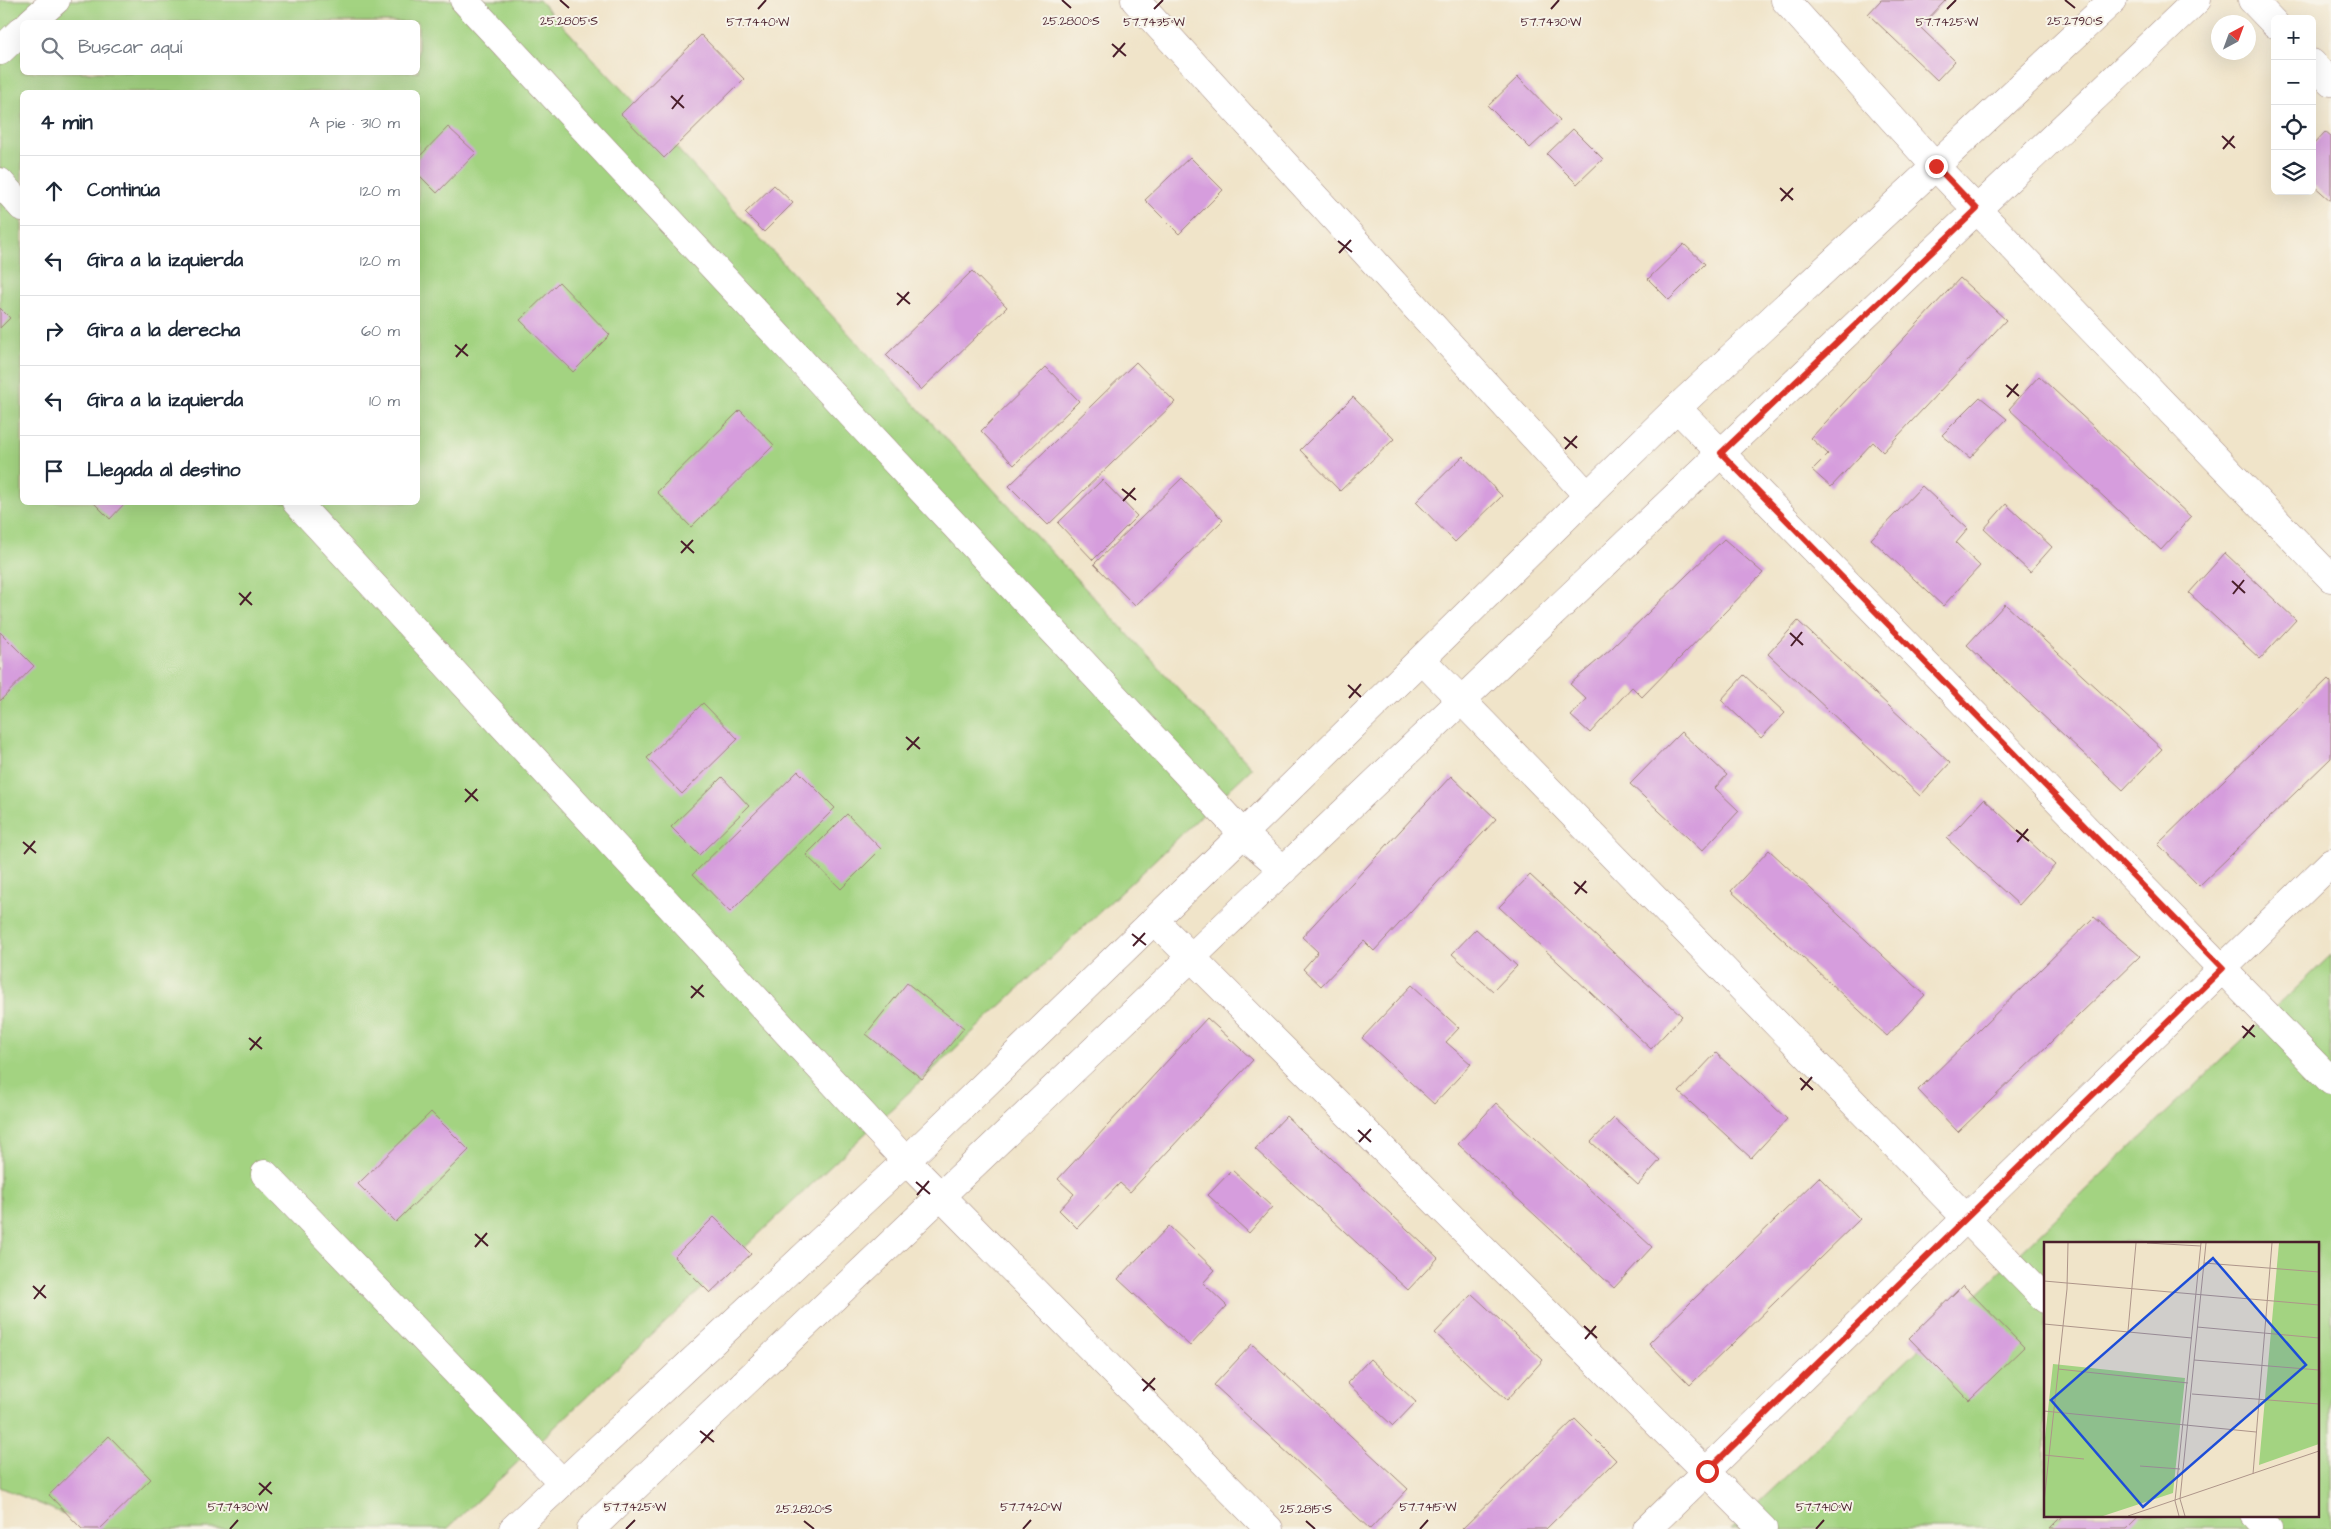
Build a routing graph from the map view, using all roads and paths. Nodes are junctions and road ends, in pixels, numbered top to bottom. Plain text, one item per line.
1 (56, 0) edge
2 (464, 0) edge
3 (1135, 0) edge
4 (1785, 0) edge
5 (2113, 0) edge
6 (2196, 0) edge
7 (2252, 0) edge
8 (33, 20) edge
9 (2271, 20) edge
10 (20, 32) edge
11 (0, 51) edge
12 (2316, 67) edge
13 (2331, 82) edge
14 (1936, 166) junction
15 (0, 182) edge
16 (20, 205) edge
17 (1977, 209) junction
18 (1677, 408) junction
19 (1721, 453) junction
20 (1588, 496) junction
21 (299, 505) edge
22 (2331, 578) edge
23 (1422, 660) junction
24 (1461, 700) junction
25 (1243, 834) junction
26 (2331, 863) edge
27 (1284, 870) junction
28 (1154, 920) junction
29 (1192, 957) junction
30 (2223, 968) junction
31 (2331, 1081) edge
32 (906, 1161) junction
33 (265, 1174) dead end
34 (940, 1196) junction
35 (1966, 1218) junction
36 (2044, 1298) edge
37 (1707, 1471) junction
38 (562, 1482) junction
39 (2256, 1516) edge
40 (513, 1529) edge
41 (591, 1529) edge
42 (1269, 1529) edge
43 (1647, 1529) edge
44 (1763, 1529) edge
45 (2268, 1529) edge

1 - 8 street
2 - 25 street
3 - 20 street
4 - 14 street
5 - 14 street
6 - 17 street
7 - 9 street
10 - 11 street
12 - 13 street
14 - 17 street
14 - 18 street
15 - 16 street
17 - 19 street
17 - 22 street
18 - 19 street
18 - 20 street
19 - 24 street
19 - 30 street
20 - 23 street
21 - 32 street
23 - 24 street
23 - 25 street
24 - 27 street
24 - 35 street
25 - 27 street
25 - 28 street
26 - 30 street
27 - 29 street
28 - 29 street
28 - 32 street
29 - 34 street
29 - 37 street
30 - 31 street
30 - 35 street
32 - 34 street
32 - 38 street
33 - 38 street
34 - 41 street
34 - 42 street
35 - 36 street
35 - 37 street
37 - 43 street
37 - 44 street
38 - 40 street
39 - 45 street

